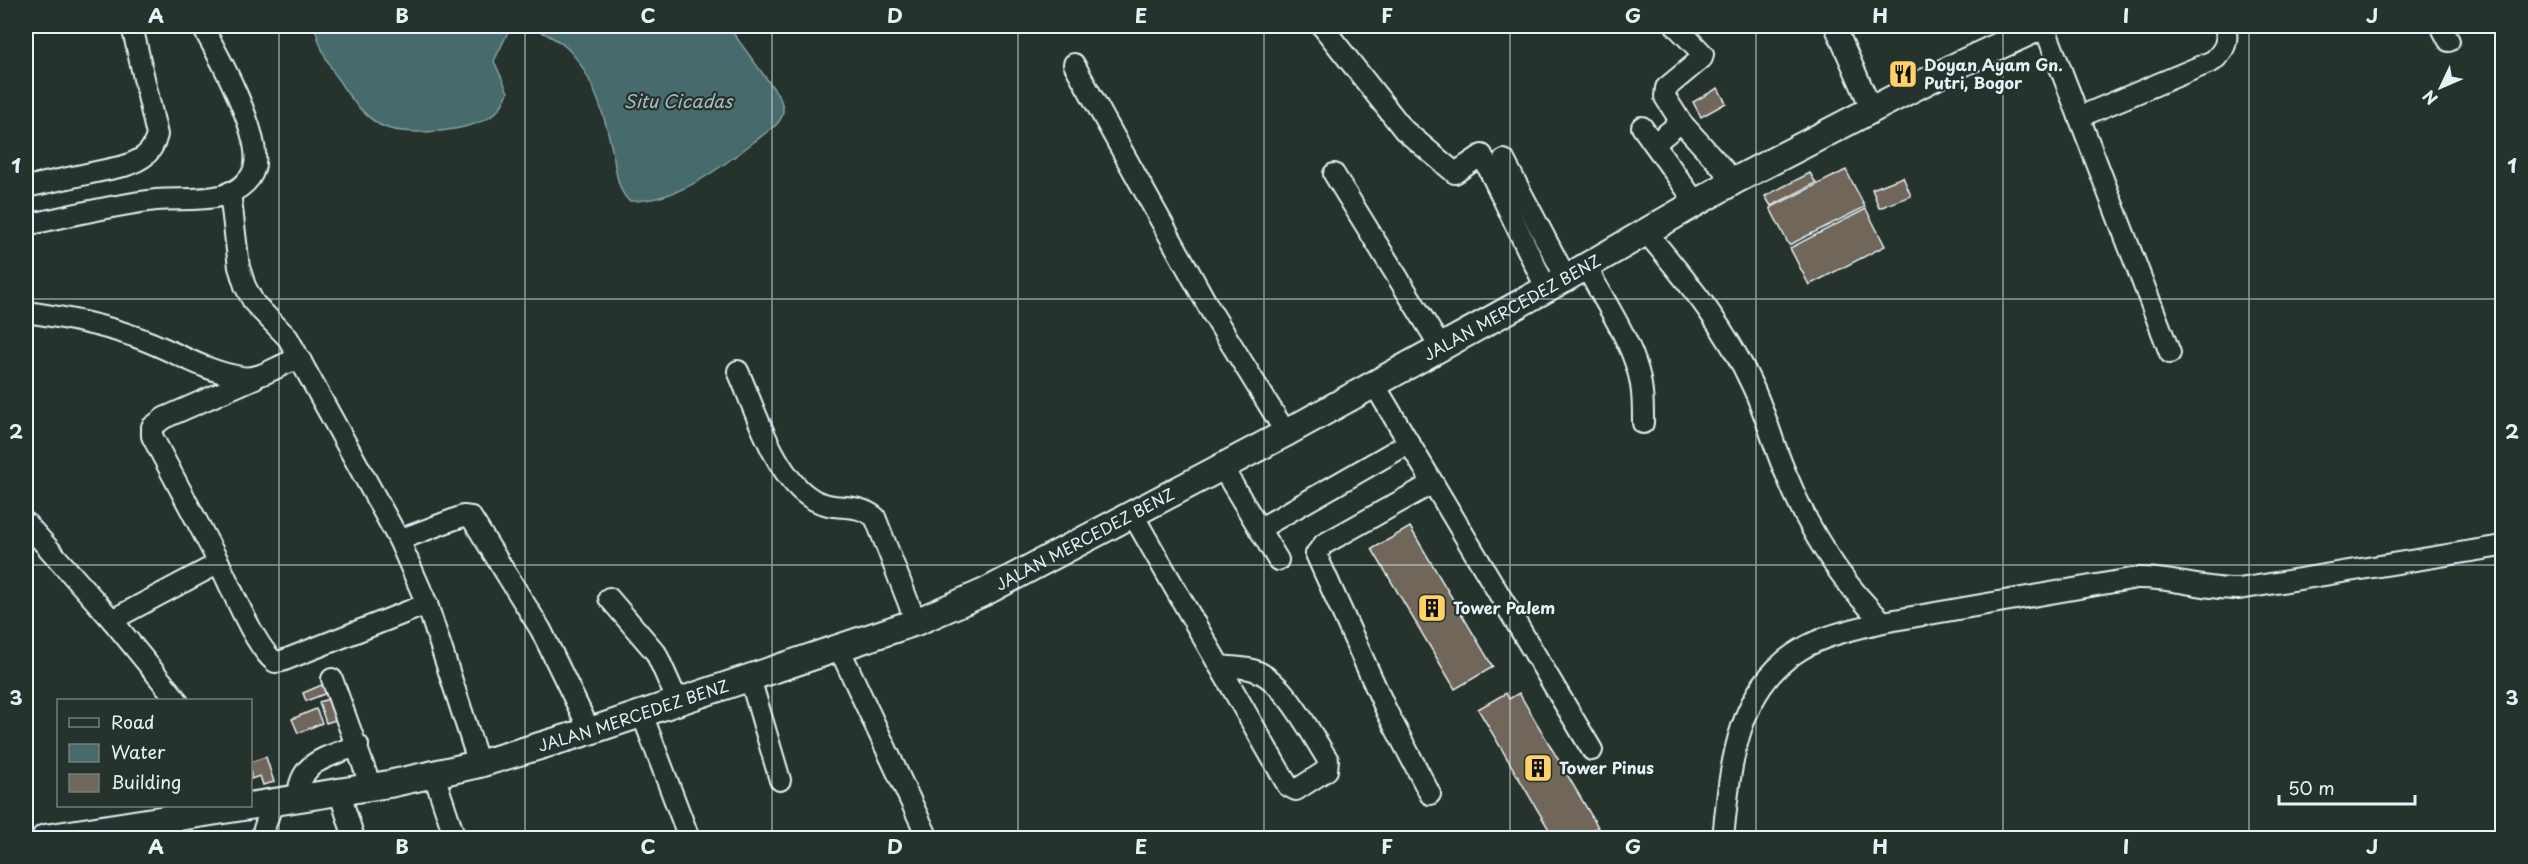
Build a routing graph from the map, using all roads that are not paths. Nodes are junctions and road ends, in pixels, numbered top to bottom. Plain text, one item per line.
1 (132, 26) edge
2 (202, 26) edge
3 (1322, 26) edge
4 (1676, 26) edge
5 (1835, 26) edge
6 (2043, 26) edge
7 (2225, 26) edge
8 (1074, 64) dead end
9 (1871, 108) junction
10 (2079, 117) junction
11 (1681, 122) junction
12 (1642, 127) dead end
13 (1654, 144) junction
14 (1504, 160) dead end
15 (1334, 174) dead end
16 (1734, 181) junction
17 (26, 187) edge
18 (230, 192) junction
19 (1696, 203) junction
20 (26, 225) edge
21 (1646, 231) junction
22 (1566, 277) junction
23 (26, 312) edge
24 (1440, 346) junction
25 (2170, 353) dead end
26 (301, 361) junction
27 (738, 371) dead end
28 (255, 378) junction
29 (1374, 384) junction
30 (1643, 423) dead end
31 (1286, 433) junction
32 (1409, 443) junction
33 (1222, 467) junction
34 (1433, 483) junction
35 (1133, 515) junction
36 (26, 523) edge
37 (1259, 529) junction
38 (399, 540) junction
39 (2502, 546) edge
40 (1278, 560) dead end
41 (219, 563) junction
42 (609, 598) dead end
43 (427, 604) junction
44 (112, 620) junction
45 (916, 622) junction
46 (1883, 622) junction
47 (839, 648) junction
48 (1220, 666) junction
49 (750, 678) junction
50 (332, 679) dead end
51 (176, 699) edge
52 (678, 702) junction
53 (642, 714) junction
54 (590, 732) junction
55 (358, 745) junction
56 (1592, 750) dead end
57 (478, 764) junction
58 (434, 775) junction
59 (780, 780) dead end
60 (372, 787) junction
61 (339, 792) junction
62 (1430, 794) dead end
63 (270, 799) edge
64 (252, 802) edge
65 (224, 807) edge
66 (45, 838) edge
67 (261, 838) edge
68 (354, 838) edge
69 (455, 838) edge
70 (689, 838) edge
71 (928, 838) edge
72 (1723, 838) edge

1 - 17 street
2 - 18 street
3 - 22 street
4 - 11 street
5 - 9 street
6 - 9 main road, JALAN MERCEDEZ BENZ
6 - 10 street
7 - 10 street
8 - 31 street
9 - 16 main road, JALAN MERCEDEZ BENZ
10 - 25 street
11 - 13 street
11 - 16 street
12 - 13 street
13 - 19 street
14 - 22 street
15 - 24 street
16 - 19 main road, JALAN MERCEDEZ BENZ
18 - 20 street
18 - 26 street
19 - 21 main road, JALAN MERCEDEZ BENZ
21 - 22 main road, JALAN MERCEDEZ BENZ
21 - 46 street
22 - 24 main road, JALAN MERCEDEZ BENZ
22 - 30 street
23 - 28 street
24 - 29 main road, JALAN MERCEDEZ BENZ
26 - 28 street
26 - 38 street
27 - 45 street
28 - 41 street
29 - 31 main road, JALAN MERCEDEZ BENZ
29 - 32 street
31 - 33 main road, JALAN MERCEDEZ BENZ
32 - 34 street
32 - 37 street
33 - 35 main road, JALAN MERCEDEZ BENZ
33 - 37 street
34 - 56 street
34 - 62 street
35 - 45 main road, JALAN MERCEDEZ BENZ
35 - 48 street
36 - 44 street
37 - 40 street
38 - 43 street
38 - 54 street
39 - 46 street
41 - 43 street
41 - 44 street
42 - 52 street
43 - 57 street
44 - 51 street
45 - 47 main road, JALAN MERCEDEZ BENZ
46 - 72 street
47 - 49 main road, JALAN MERCEDEZ BENZ
47 - 71 street
48 - 48 street
49 - 52 main road, JALAN MERCEDEZ BENZ
49 - 59 street
50 - 55 street
52 - 53 main road, JALAN MERCEDEZ BENZ
53 - 54 main road, JALAN MERCEDEZ BENZ
53 - 70 street
54 - 57 main road, JALAN MERCEDEZ BENZ
55 - 60 street
55 - 63 street
57 - 58 main road, JALAN MERCEDEZ BENZ
58 - 60 main road, JALAN MERCEDEZ BENZ
58 - 69 street
60 - 61 main road, JALAN MERCEDEZ BENZ
61 - 63 main road, JALAN MERCEDEZ BENZ
61 - 68 street
63 - 64 main road, JALAN MERCEDEZ BENZ
63 - 67 street
65 - 66 main road, JALAN MERCEDEZ BENZ

